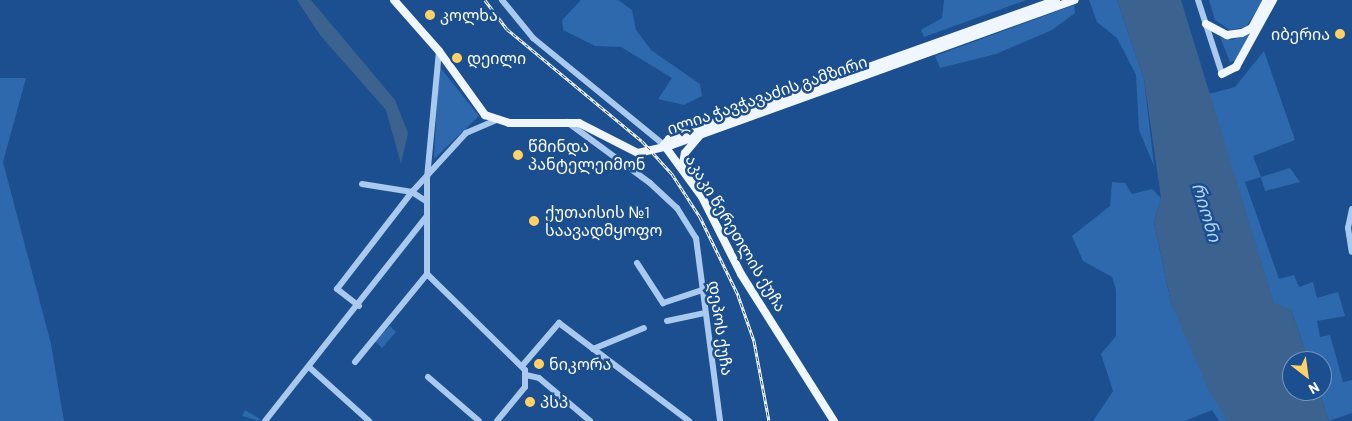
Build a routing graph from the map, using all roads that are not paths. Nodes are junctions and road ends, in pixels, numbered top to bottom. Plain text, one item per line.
1 (394, 0) edge
2 (502, 0) edge
3 (1056, 0) edge
4 (1075, 0) edge
5 (1198, 0) edge
6 (1267, 0) edge
7 (1272, 0) edge
8 (1206, 24) junction
9 (439, 51) junction
10 (1222, 74) joint
11 (746, 114) junction
12 (496, 120) junction
13 (567, 122) junction
14 (700, 135) junction
15 (664, 145) junction
16 (682, 168) junction
17 (428, 178) junction
18 (362, 184) dead end
19 (412, 192) junction
20 (426, 201) junction
21 (1352, 209) edge
22 (426, 217) junction
23 (1352, 252) edge
24 (637, 263) dead end
25 (427, 274) junction
26 (702, 290) junction
27 (359, 306) junction
28 (704, 313) junction
29 (667, 321) dead end
30 (644, 328) dead end
31 (593, 349) junction
32 (355, 362) dead end
33 (522, 366) junction
34 (308, 367) junction
35 (526, 375) junction
36 (428, 378) dead end
37 (267, 420) edge
38 (370, 421) edge
39 (479, 421) edge
40 (497, 421) edge
41 (590, 421) edge
42 (689, 421) edge
43 (720, 421) edge
44 (834, 421) edge

1 - 9 main road
2 - 15 street, აკაკი წერეთლის ქუჩა
3 - 11 main road, ილია ჭავჭავაძის გამზირი
4 - 11 main road, ილია ჭავჭავაძის გამზირი
5 - 8 street
6 - 8 main road
7 - 10 main road
8 - 10 street
9 - 12 main road
9 - 17 street
11 - 14 main road, ილია ჭავჭავაძის გამზირი
11 - 15 main road, ილია ჭავჭავაძის გამზირი
12 - 13 main road
12 - 17 street
13 - 15 main road
13 - 26 street, დეპოს ქუჩა
14 - 15 main road, ილია ჭავჭავაძის გამზირი
14 - 16 main road
15 - 16 main road, აკაკი წერეთლის ქუჩა
16 - 44 main road, აკაკი წერეთლის ქუჩა
17 - 19 street
17 - 20 street
18 - 19 street
19 - 20 street
19 - 27 street
20 - 22 street
21 - 23 street
22 - 25 street
22 - 27 street
24 - 26 street
25 - 32 street
25 - 33 street
26 - 28 street, დეპოს ქუჩა
27 - 34 street
28 - 29 street
28 - 43 street, დეპოს ქუჩა
30 - 31 street
31 - 33 street
31 - 42 street
33 - 35 street
34 - 37 street
34 - 38 street
35 - 40 street
35 - 41 street
36 - 39 street

